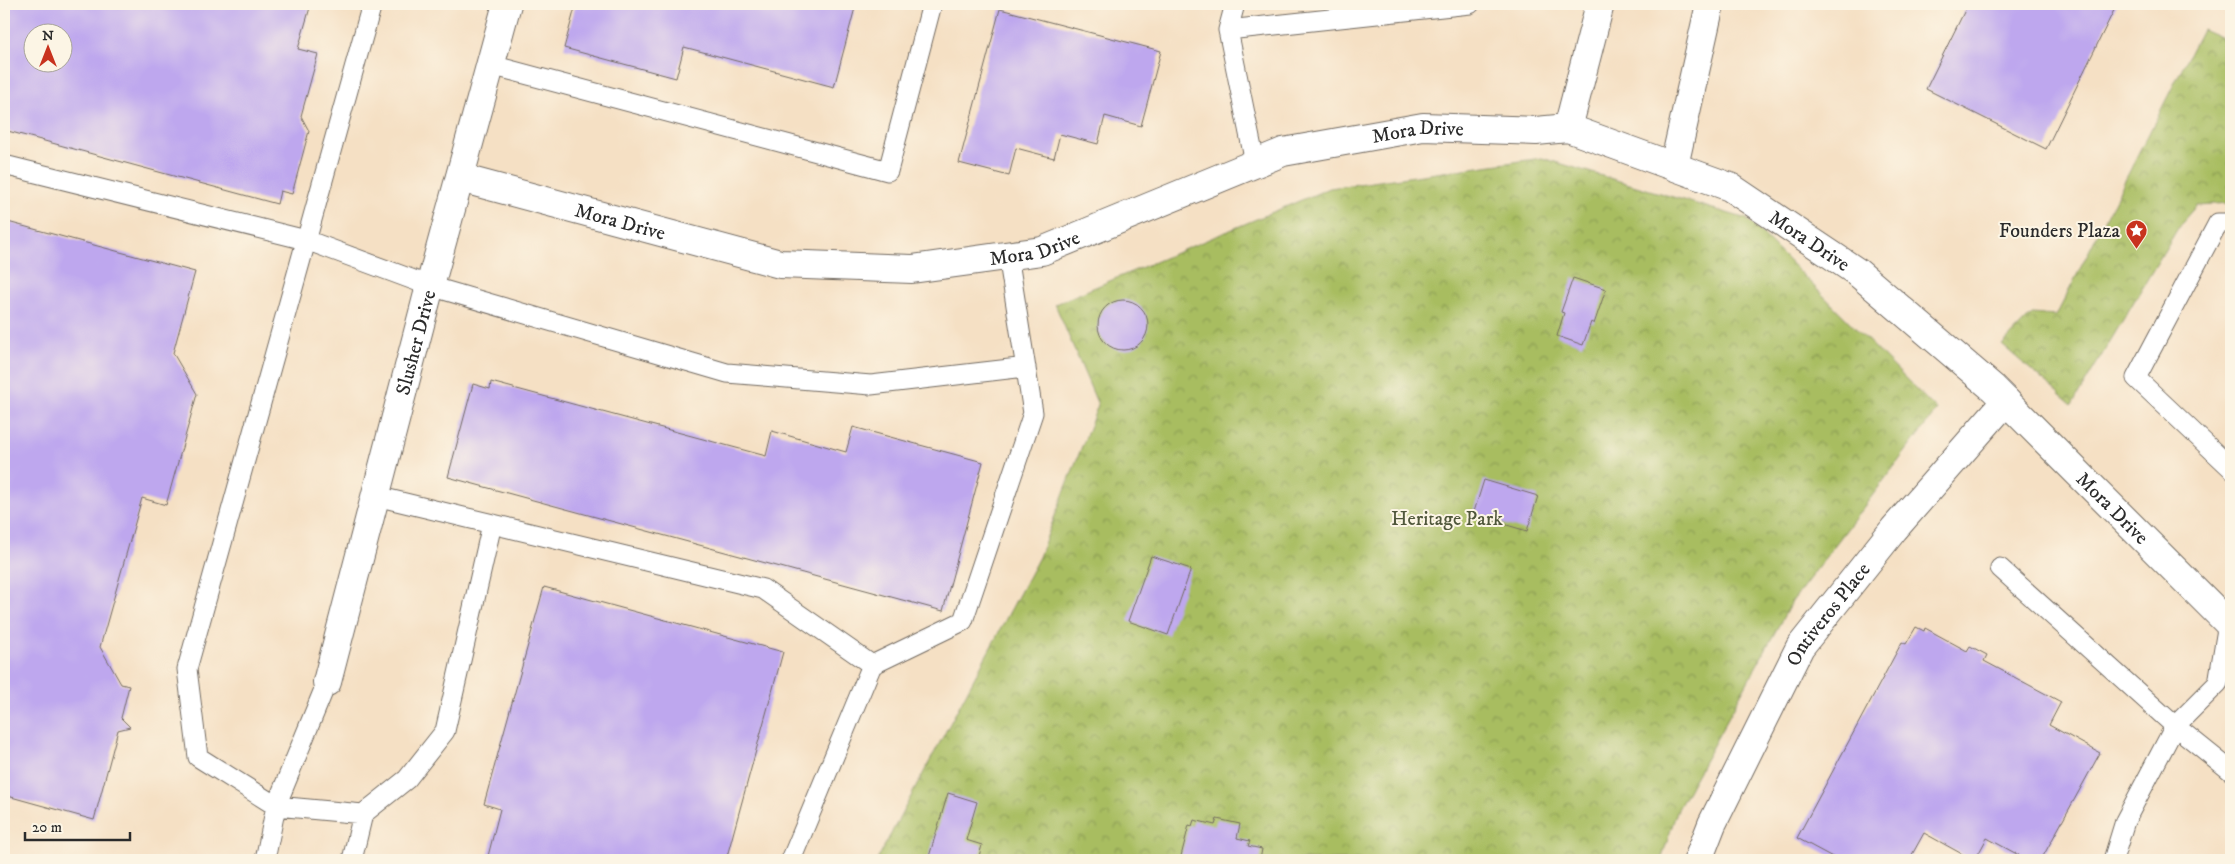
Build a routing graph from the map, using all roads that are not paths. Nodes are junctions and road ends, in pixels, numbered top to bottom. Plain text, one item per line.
1 (372, 4) edge
2 (507, 4) edge
3 (932, 4) edge
4 (1235, 4) edge
5 (1470, 4) edge
6 (1600, 4) edge
7 (1710, 4) edge
8 (1228, 30) junction
9 (491, 65) junction
10 (1568, 128) junction
11 (1255, 163) junction
12 (4, 165) edge
13 (1674, 166) junction
14 (460, 178) junction
15 (2231, 223) edge
16 (306, 240) junction
17 (1008, 255) junction
18 (430, 286) junction
19 (1026, 367) junction
20 (2006, 400) junction
21 (2231, 468) edge
22 (376, 496) junction
23 (492, 524) junction
24 (2000, 568) dead end
25 (2230, 623) edge
26 (872, 665) junction
27 (327, 682) joint
28 (2176, 726) junction
29 (2231, 771) edge
30 (276, 806) junction
31 (363, 814) junction
32 (265, 860) edge
33 (352, 860) edge
34 (791, 860) edge
35 (1698, 860) edge
36 (2113, 860) edge

1 - 16 lane
2 - 9 street, Slusher Drive
3 - 9 lane
4 - 8 lane
5 - 8 lane
6 - 10 street
7 - 13 street
8 - 11 lane
9 - 14 street, Slusher Drive
10 - 11 street, Mora Drive
10 - 13 street, Mora Drive
11 - 17 street, Mora Drive
12 - 16 lane
13 - 20 street, Mora Drive
14 - 17 street, Mora Drive
14 - 18 street, Slusher Drive
15 - 21 lane
16 - 18 lane
16 - 30 lane
17 - 19 lane
18 - 19 lane
18 - 22 street, Slusher Drive
19 - 26 lane
20 - 25 street, Mora Drive
20 - 35 street, Ontiveros Place
22 - 23 lane
22 - 27 street, Slusher Drive
23 - 26 lane
23 - 31 lane
24 - 28 lane
25 - 28 lane
26 - 34 lane
27 - 30 lane
28 - 29 lane
28 - 36 lane
30 - 31 lane
30 - 32 lane
31 - 33 lane

